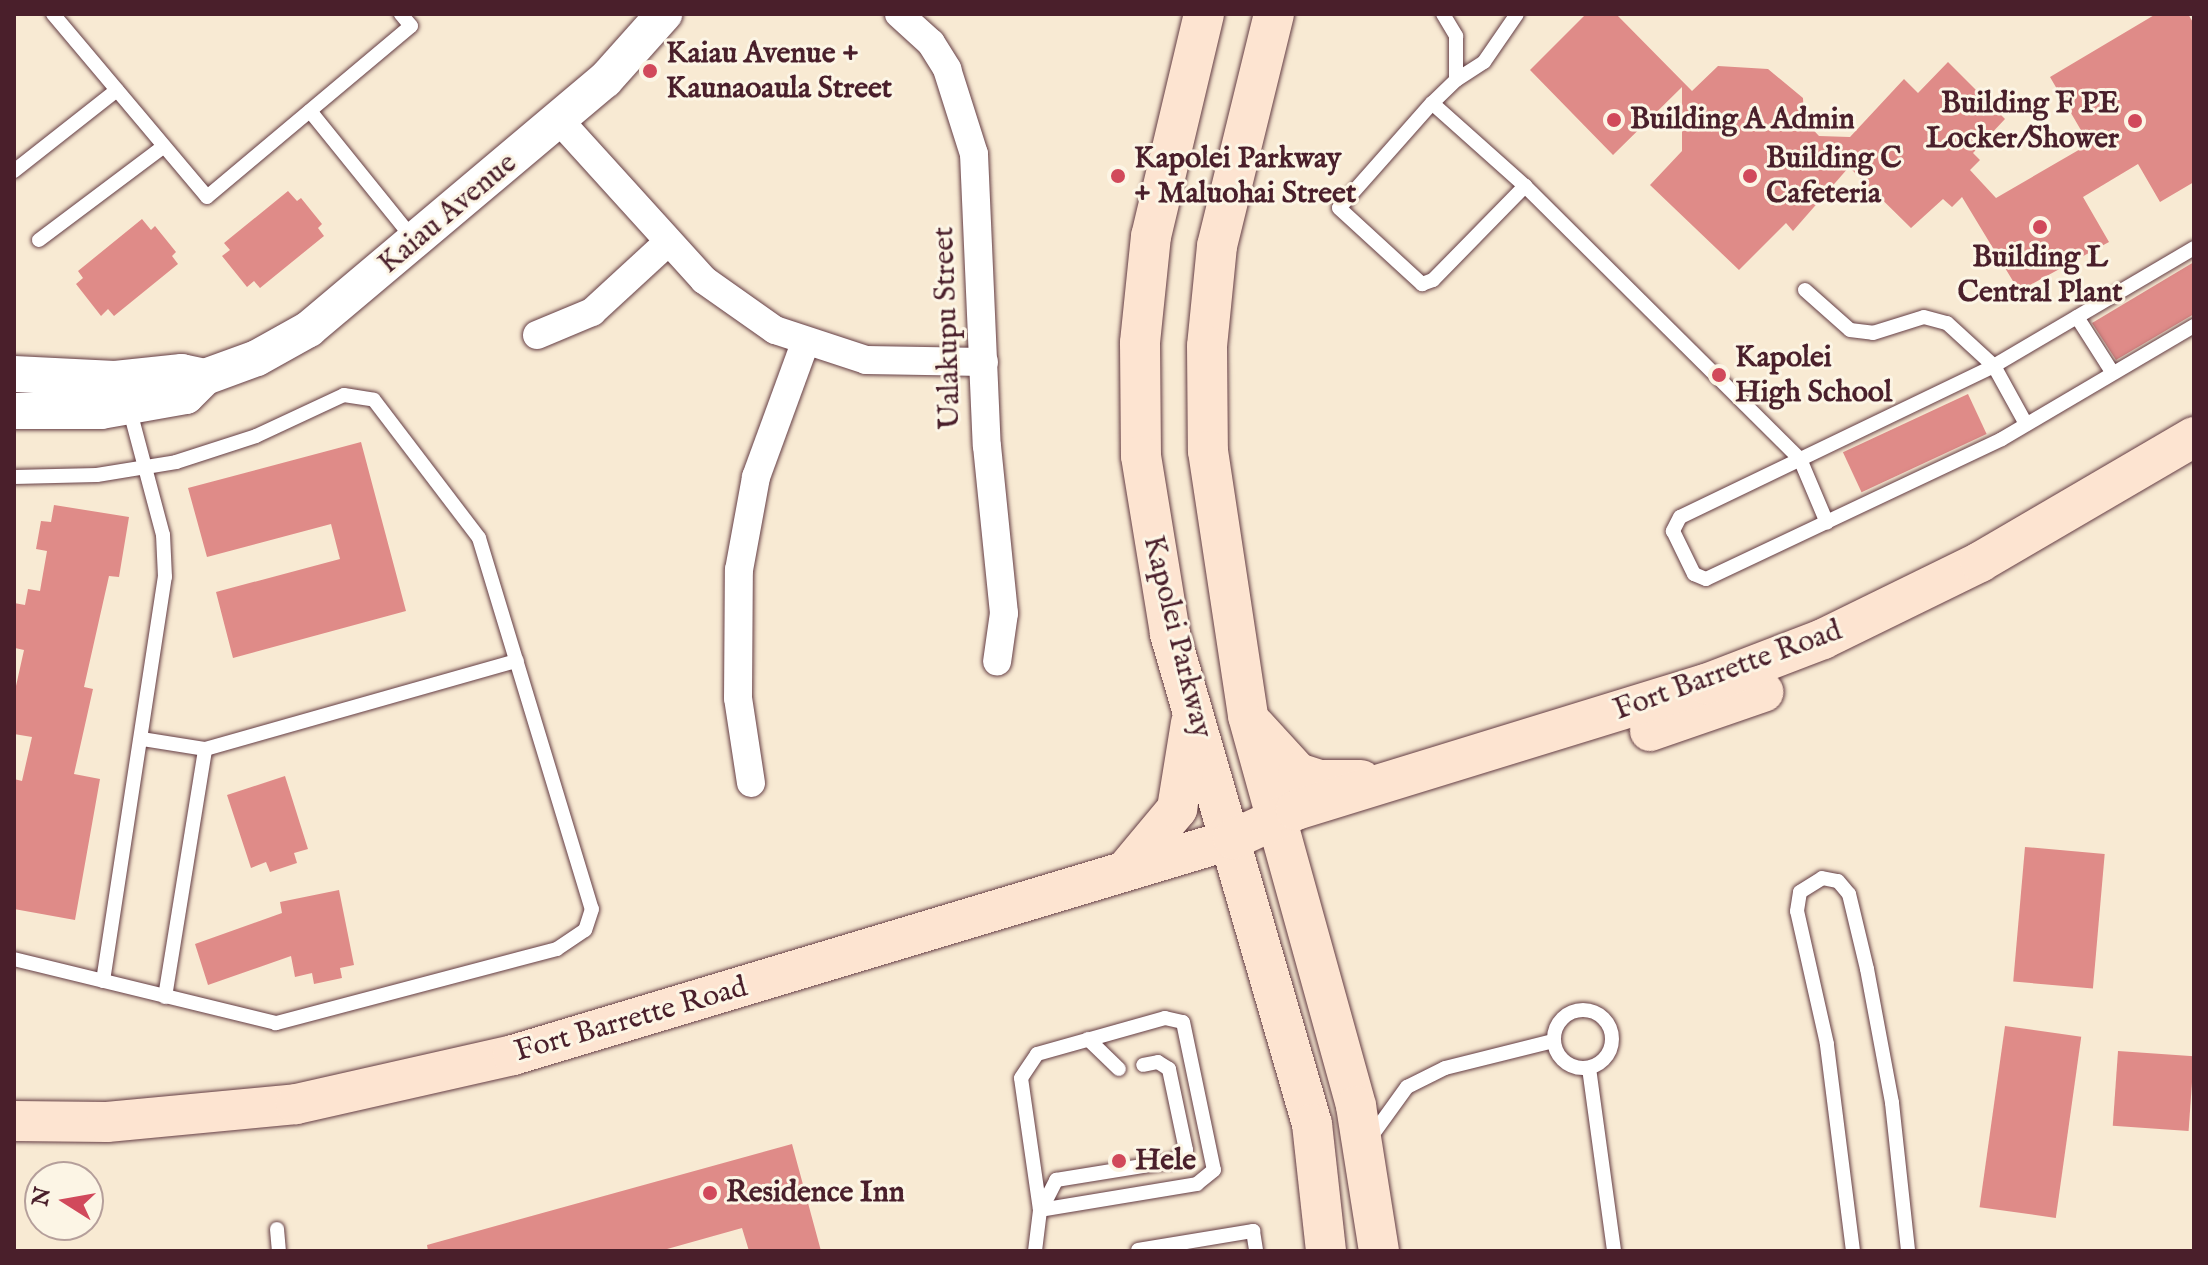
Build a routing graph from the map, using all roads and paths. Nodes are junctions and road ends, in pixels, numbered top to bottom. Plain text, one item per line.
1 (53, 14) edge
2 (401, 14) edge
3 (664, 14) edge
4 (899, 14) edge
5 (1204, 14) edge
6 (1274, 14) edge
7 (1443, 14) edge
8 (1517, 14) edge
9 (1456, 80) junction
10 (117, 90) junction
11 (1432, 103) junction
12 (310, 111) junction
13 (559, 120) junction
14 (164, 146) junction
15 (14, 171) edge
16 (1525, 186) junction
17 (39, 240) dead end
18 (416, 242) junction
19 (668, 242) junction
20 (2194, 248) edge
21 (1805, 290) dead end
22 (2077, 317) junction
23 (2194, 326) edge
24 (537, 335) dead end
25 (805, 343) junction
26 (984, 362) junction
27 (1994, 366) junction
28 (2112, 372) junction
29 (14, 374) edge
30 (126, 393) junction
31 (14, 411) edge
32 (2026, 424) junction
33 (2194, 437) edge
34 (1800, 459) junction
35 (145, 468) junction
36 (2194, 469) edge
37 (14, 477) edge
38 (1827, 523) junction
39 (517, 661) junction
40 (997, 662) dead end
41 (1192, 707) junction
42 (1248, 716) junction
43 (142, 739) junction
44 (205, 749) junction
45 (1429, 769) junction
46 (751, 783) dead end
47 (1278, 828) junction
48 (1233, 839) junction
49 (1124, 872) junction
50 (14, 959) edge
51 (103, 981) junction
52 (165, 997) junction
53 (1088, 1039) junction
54 (1553, 1041) junction
55 (1143, 1065) dead end
56 (1589, 1068) junction
57 (1119, 1069) dead end
58 (14, 1121) edge
59 (1363, 1148) junction
60 (1040, 1210) junction
61 (277, 1229) dead end
62 (1226, 1244) edge
63 (1189, 1246) edge
64 (279, 1251) edge
65 (1035, 1251) edge
66 (1131, 1251) edge
67 (1138, 1251) edge
68 (1256, 1251) edge
69 (1326, 1251) edge
70 (1379, 1251) edge
71 (1614, 1251) edge
72 (1853, 1251) edge
73 (1908, 1251) edge

1 - 10 lane
2 - 12 lane
3 - 13 street, Kaiau Avenue
4 - 26 street, Ualakupu Street
5 - 41 main road, Kapolei Parkway
6 - 42 main road, Kapolei Parkway
7 - 9 lane
8 - 9 lane
9 - 11 lane
10 - 14 lane
10 - 15 lane
11 - 16 lane
11 - 16 lane
12 - 14 lane
12 - 18 lane
13 - 18 street, Kaiau Avenue
13 - 19 street
14 - 17 lane
16 - 34 lane
18 - 30 street, Kaiau Avenue
19 - 24 street
19 - 25 street
20 - 22 lane
21 - 27 lane
22 - 27 lane
22 - 28 lane
23 - 28 lane
25 - 26 street
25 - 46 street
26 - 40 street, Ualakupu Street
27 - 32 lane
27 - 34 lane
28 - 32 lane
29 - 30 street, Kaiau Avenue
30 - 31 street, Kaiau Avenue
30 - 35 lane
32 - 38 lane
33 - 45 main road, Fort Barrette Road
34 - 38 lane
34 - 38 lane
35 - 37 lane
35 - 39 lane
35 - 43 lane
36 - 47 main road, Fort Barrette Road
39 - 44 lane
39 - 52 lane
41 - 48 main road, Kapolei Parkway
41 - 49 main road
42 - 45 main road
42 - 47 main road, Kapolei Parkway
43 - 44 lane
43 - 51 lane
44 - 52 lane
45 - 47 main road, Fort Barrette Road
47 - 48 main road, Fort Barrette Road
47 - 59 main road, Kapolei Parkway
48 - 49 main road, Fort Barrette Road
48 - 69 main road, Kapolei Parkway
49 - 58 main road, Fort Barrette Road
50 - 51 lane
51 - 52 lane
53 - 57 lane
53 - 60 lane
53 - 60 lane
54 - 56 lane
54 - 56 lane
54 - 59 lane
55 - 60 lane
56 - 71 lane
59 - 70 main road, Kapolei Parkway
60 - 65 lane
61 - 64 lane
62 - 63 lane
62 - 68 lane
63 - 67 lane
66 - 67 lane
72 - 73 lane

